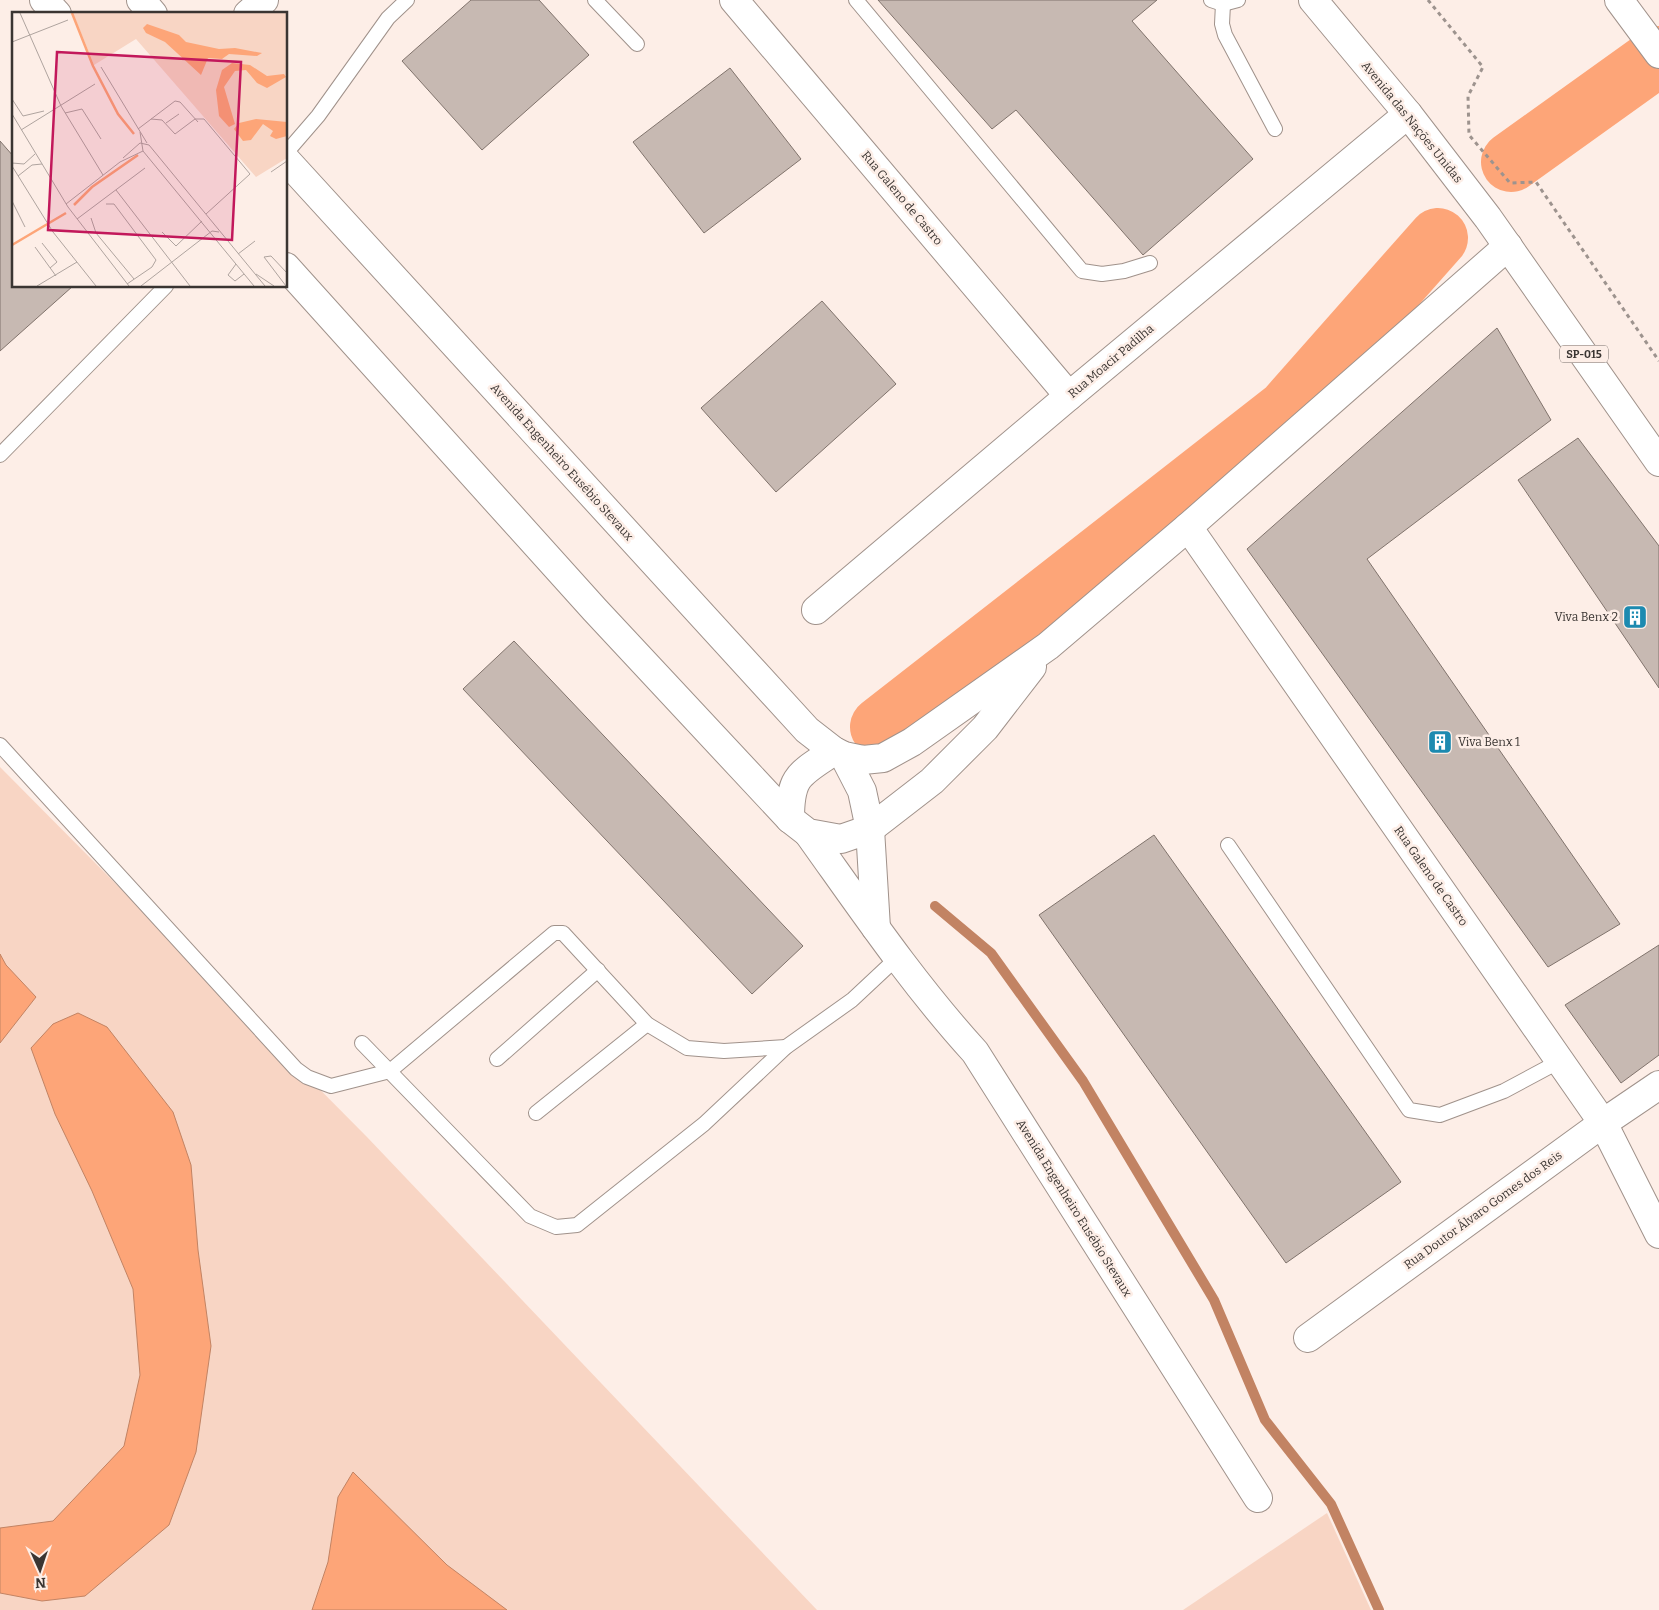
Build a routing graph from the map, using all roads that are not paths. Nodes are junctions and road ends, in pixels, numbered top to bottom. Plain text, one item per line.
1 (44, 0) edge
2 (140, 0) edge
3 (264, 0) edge
4 (407, 0) edge
5 (595, 0) edge
6 (734, 0) edge
7 (856, 0) edge
8 (1238, 0) edge
9 (1313, 0) edge
10 (1619, 0) edge
11 (1217, 2) edge
12 (55, 12) edge
13 (151, 12) edge
14 (250, 12) edge
15 (637, 44) dead end
16 (1659, 54) edge
17 (1408, 114) junction
18 (1275, 130) dead end
19 (288, 151) edge
20 (288, 162) edge
21 (1508, 246) junction
22 (1150, 263) dead end
23 (288, 269) edge
24 (164, 288) edge
25 (1069, 396) junction
26 (0, 455) edge
27 (1659, 462) edge
28 (1188, 527) junction
29 (816, 610) dead end
30 (1048, 646) junction
31 (0, 745) edge
32 (839, 754) junction
33 (799, 826) junction
34 (870, 829) junction
35 (1228, 845) dead end
36 (876, 928) junction
37 (898, 957) junction
38 (598, 970) junction
39 (647, 1024) junction
40 (362, 1043) dead end
41 (786, 1047) junction
42 (497, 1059) dead end
43 (1560, 1061) junction
44 (390, 1071) junction
45 (1659, 1085) edge
46 (536, 1113) dead end
47 (1602, 1123) junction
48 (1659, 1234) edge
49 (1308, 1338) dead end
50 (1258, 1498) dead end

1 - 12 main road
2 - 13 main road
3 - 14 main road
4 - 19 lane
5 - 15 lane
6 - 25 main road, Rua Galeno de Castro
7 - 22 lane
8 - 11 lane
9 - 17 main road, Avenida das Nações Unidas / SP-015
10 - 16 main road
11 - 18 lane
17 - 21 main road, Avenida das Nações Unidas / SP-015
17 - 25 main road, Rua Moacir Padilha
20 - 32 main road, Avenida Engenheiro Eusébio Stevaux
21 - 27 main road, SP-015
21 - 28 main road
23 - 33 main road, Avenida Engenheiro Eusébio Stevaux
24 - 26 lane
25 - 29 main road, Rua Moacir Padilha
28 - 30 main road
28 - 43 main road, Rua Galeno de Castro
30 - 32 main road, Avenida Engenheiro Eusébio Stevaux
30 - 34 main road
31 - 44 lane
32 - 33 main road
32 - 34 main road, Avenida Engenheiro Eusébio Stevaux
33 - 34 main road
33 - 36 main road, Avenida Engenheiro Eusébio Stevaux
34 - 36 main road, Avenida Engenheiro Eusébio Stevaux
35 - 43 lane
36 - 37 main road, Avenida Engenheiro Eusébio Stevaux
37 - 41 lane
37 - 50 main road, Avenida Engenheiro Eusébio Stevaux
38 - 39 lane
38 - 42 lane
38 - 44 lane
39 - 41 lane
39 - 46 lane
40 - 44 lane
41 - 44 lane
43 - 47 main road, Rua Galeno de Castro
45 - 47 main road, Rua Doutor Álvaro Gomes dos Reis
47 - 48 main road, Rua Galeno de Castro
47 - 49 main road, Rua Doutor Álvaro Gomes dos Reis

